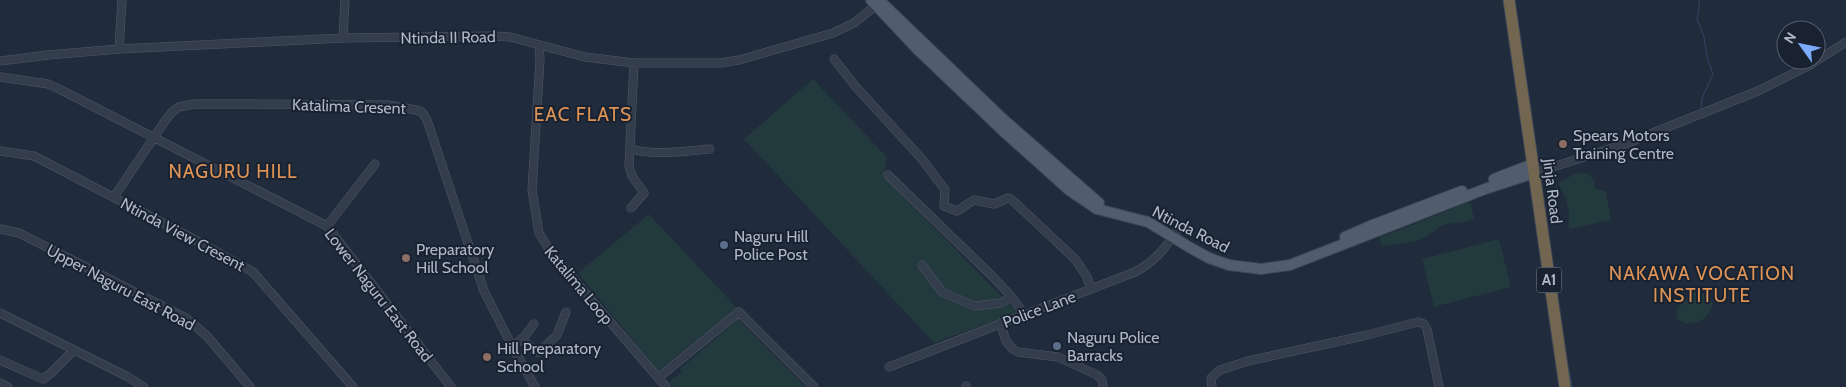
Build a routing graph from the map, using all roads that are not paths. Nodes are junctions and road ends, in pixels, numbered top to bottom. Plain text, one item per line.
1 (122, 0) edge
2 (345, 0) edge
3 (1509, 0) edge
4 (877, 2) edge
5 (342, 38) junction
6 (1846, 42) edge
7 (539, 46) junction
8 (119, 49) junction
9 (834, 59) dead end
10 (0, 61) edge
11 (634, 63) junction
12 (0, 77) edge
13 (154, 138) junction
14 (630, 149) junction
15 (710, 149) dead end
16 (0, 151) edge
17 (375, 164) dead end
18 (1534, 169) junction
19 (888, 175) dead end
20 (114, 197) junction
21 (631, 208) dead end
22 (327, 226) junction
23 (0, 229) edge
24 (1174, 235) junction
25 (922, 265) dead end
26 (1091, 289) junction
27 (1011, 297) junction
28 (566, 312) dead end
29 (0, 313) edge
30 (1025, 315) junction
31 (1001, 323) junction
32 (534, 324) dead end
33 (522, 339) junction
34 (512, 346) junction
35 (74, 350) junction
36 (0, 360) edge
37 (889, 367) dead end
38 (658, 378) junction
39 (0, 383) edge
40 (8, 387) edge
41 (144, 387) edge
42 (250, 387) edge
43 (354, 387) edge
44 (451, 387) edge
45 (535, 387) edge
46 (666, 387) edge
47 (814, 387) edge
48 (1103, 387) edge
49 (1212, 387) edge
50 (1439, 387) edge
51 (1565, 387) edge

1 - 8 street
2 - 5 street
3 - 18 highway, Jinja Road / A1
4 - 11 street, Ntinda II Road
4 - 24 main road, Ntinda Road
5 - 7 street, Ntinda II Road
5 - 8 street, Ntinda II Road
6 - 18 street
7 - 11 street, Ntinda II Road
7 - 38 street, Katalima Loop
8 - 10 street, Ntinda II Road
9 - 26 street
11 - 14 street
12 - 13 street, Lower Naguru East Road
13 - 20 street, Katalima Cresent
13 - 22 street, Lower Naguru East Road
13 - 34 street, Katalima Cresent
14 - 15 street
14 - 21 street
16 - 20 street, Ntinda View Cresent
17 - 22 street
18 - 24 main road, Ntinda Road
18 - 51 highway, Jinja Road / A1
19 - 27 street
20 - 43 street, Ntinda View Cresent
22 - 44 street, Lower Naguru East Road
23 - 42 street, Upper Naguru East Road
24 - 26 street, Police Lane
25 - 27 street
26 - 30 street, Police Lane
27 - 30 street
28 - 33 street
29 - 35 street
30 - 31 street, Police Lane
31 - 37 street, Police Lane
31 - 48 street
32 - 33 street
33 - 34 street
34 - 45 street, Katalima Cresent
35 - 36 street
35 - 41 street
38 - 46 street, Katalima Loop
38 - 47 street
39 - 40 street
49 - 50 street

